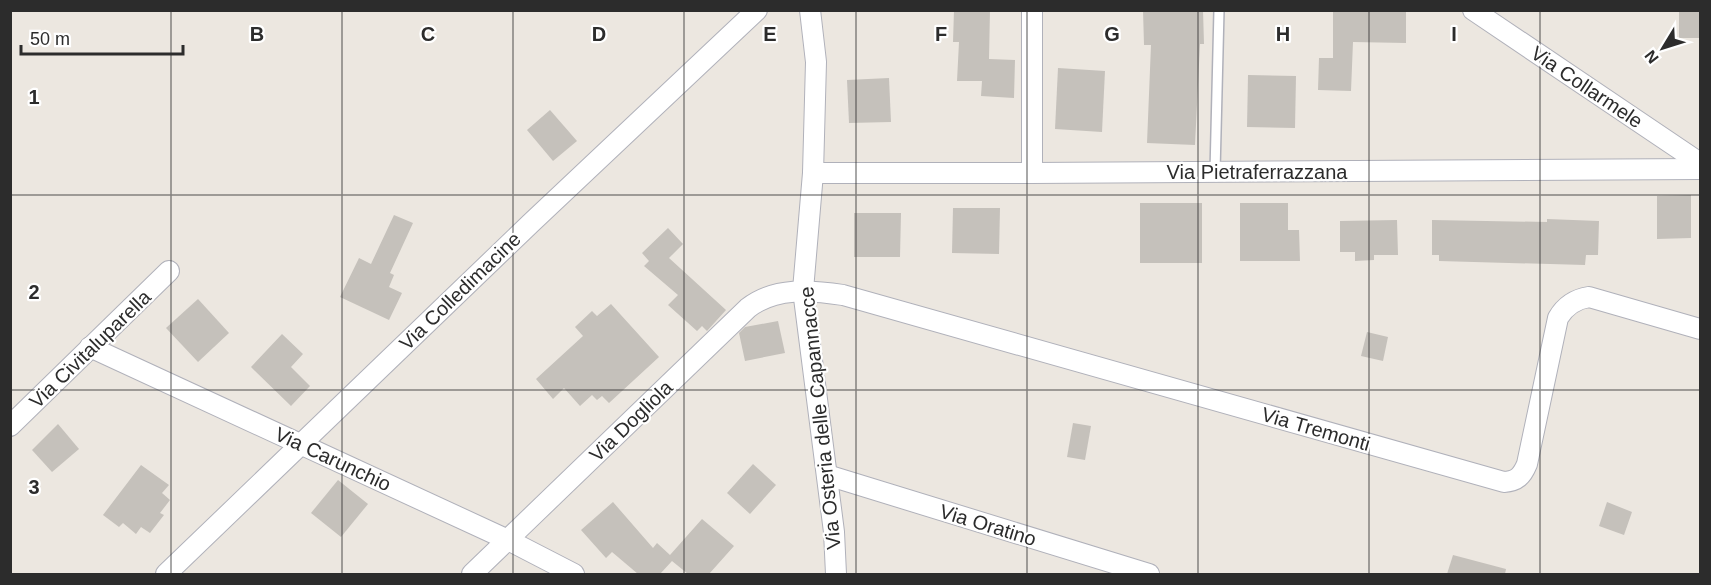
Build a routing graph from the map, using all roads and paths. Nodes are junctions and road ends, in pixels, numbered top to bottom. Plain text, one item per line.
1 (757, 10) edge
2 (810, 10) edge
3 (1032, 10) edge
4 (1219, 10) edge
5 (1473, 10) edge
6 (1701, 163) edge
7 (1701, 169) edge
8 (1215, 172) junction
9 (813, 173) junction
10 (1032, 173) junction
11 (169, 271) dead end
12 (803, 290) junction
13 (1701, 329) edge
14 (90, 347) junction
15 (10, 426) edge
16 (301, 444) junction
17 (826, 475) junction
18 (508, 540) junction
19 (166, 574) edge
20 (472, 574) edge
21 (574, 574) edge
22 (836, 574) edge
23 (1149, 574) edge

1 - 16 street, Via Colledimacine
2 - 9 street, Via Osteria delle Capannacce
3 - 10 street
4 - 8 lane
5 - 6 street, Via Collarmele
7 - 8 street, Via Pietraferrazzana
8 - 10 street, Via Pietraferrazzana
9 - 10 street, Via Pietraferrazzana
9 - 12 street, Via Osteria delle Capannacce
11 - 14 street, Via Civitaluparella
12 - 13 street, Via Tremonti
12 - 17 street, Via Osteria delle Capannacce
12 - 18 street, Via Dogliola
14 - 15 street, Via Civitaluparella
14 - 16 street, Via Carunchio
16 - 18 street, Via Carunchio
16 - 19 street, Via Colledimacine
17 - 22 street, Via Osteria delle Capannacce
17 - 23 street, Via Oratino
18 - 20 street, Via Dogliola
18 - 21 street, Via Carunchio

